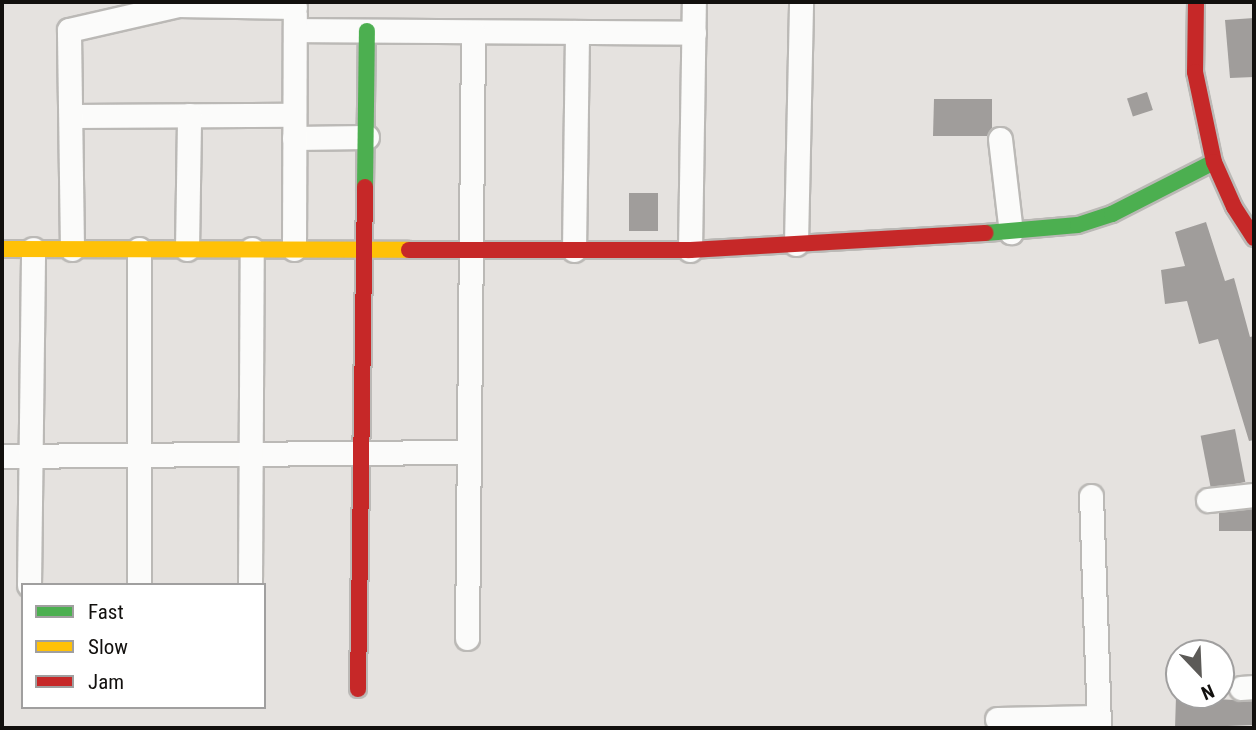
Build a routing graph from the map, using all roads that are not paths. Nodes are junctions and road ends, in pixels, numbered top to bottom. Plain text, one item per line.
1 (694, 2) edge
2 (801, 2) edge
3 (1196, 2) edge
4 (295, 4) edge
5 (295, 30) junction
6 (367, 31) junction
7 (473, 32) junction
8 (577, 32) junction
9 (694, 33) junction
10 (189, 115) junction
11 (294, 115) junction
12 (71, 116) junction
13 (367, 137) junction
14 (294, 138) junction
15 (1000, 139) dead end
16 (1214, 162) junction
17 (1011, 232) junction
18 (1254, 238) edge
19 (796, 244) junction
20 (366, 247) junction
21 (2, 249) edge
22 (33, 249) junction
23 (72, 249) junction
24 (139, 249) junction
25 (187, 249) junction
26 (252, 249) junction
27 (294, 249) junction
28 (469, 250) junction
29 (574, 250) junction
30 (690, 250) junction
31 (468, 452) junction
32 (251, 453) junction
33 (362, 453) junction
34 (139, 455) junction
35 (2, 456) edge
36 (30, 456) junction
37 (1254, 495) edge
38 (1091, 496) dead end
39 (1208, 500) dead end
40 (29, 583) edge
41 (139, 583) edge
42 (250, 583) edge
43 (467, 638) dead end
44 (358, 688) dead end
45 (997, 719) dead end
46 (1098, 723) edge

1 - 9 street
2 - 19 street
3 - 16 street
4 - 5 street
4 - 12 street
5 - 6 street
5 - 11 street
6 - 7 street
6 - 13 street
7 - 8 street
7 - 28 street
8 - 9 street
8 - 29 street
9 - 30 street
10 - 11 street
10 - 12 street
10 - 25 street
11 - 14 street
12 - 23 street
13 - 14 street
13 - 20 street
14 - 27 street
15 - 17 street
16 - 17 street
16 - 18 street
17 - 19 street
19 - 30 street
20 - 27 street
20 - 28 street
20 - 33 street
21 - 22 street
22 - 23 street
22 - 36 street
23 - 24 street
24 - 25 street
24 - 34 street
25 - 26 street
26 - 27 street
26 - 32 street
28 - 29 street
28 - 31 street
29 - 30 street
31 - 33 street
31 - 43 street
32 - 33 street
32 - 34 street
32 - 42 street
33 - 44 street
34 - 36 street
34 - 41 street
35 - 36 street
36 - 40 street
37 - 39 street
38 - 46 street
45 - 46 street

